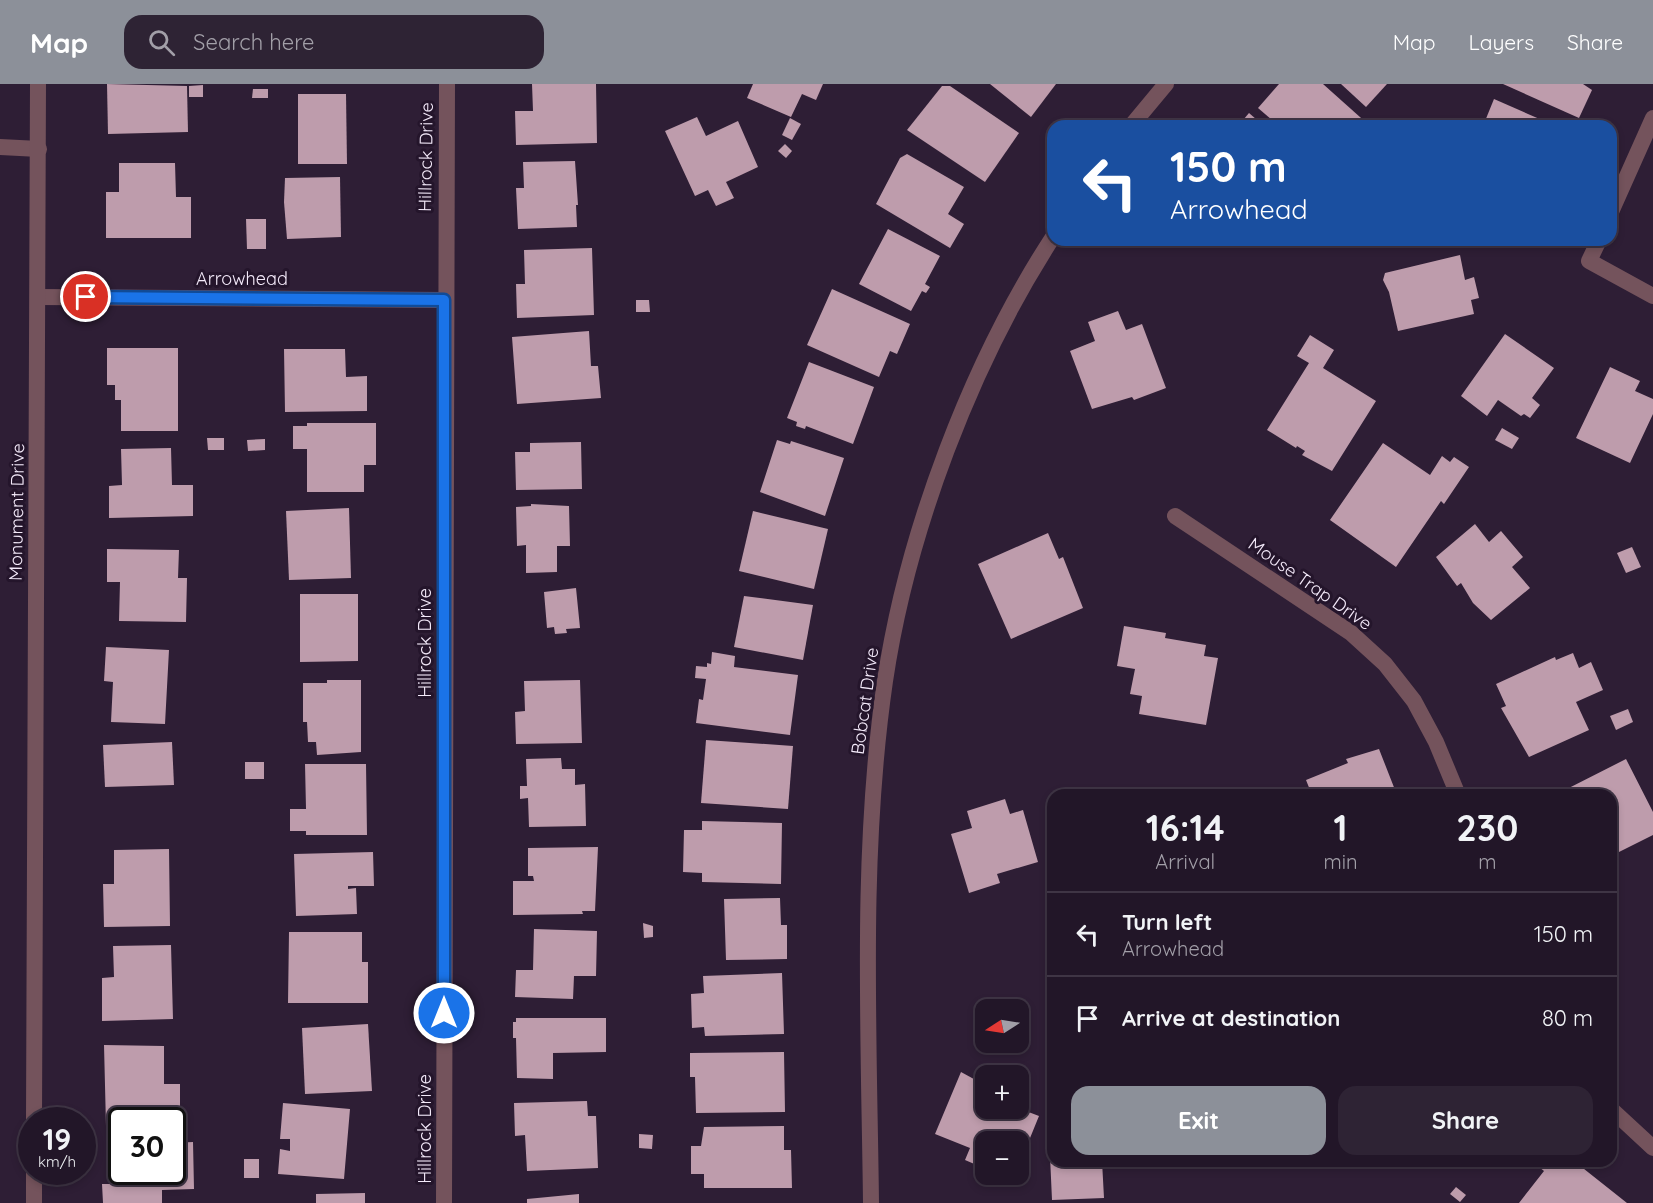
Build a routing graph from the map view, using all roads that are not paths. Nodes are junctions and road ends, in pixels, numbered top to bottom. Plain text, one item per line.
1 (38, 84) edge
2 (447, 84) edge
3 (1166, 84) edge
4 (1653, 118) edge
5 (1136, 120) edge
6 (0, 147) edge
7 (39, 149) junction
8 (1617, 199) edge
9 (1048, 246) edge
10 (1596, 246) edge
11 (1653, 296) edge
12 (38, 297) junction
13 (444, 300) junction
14 (1175, 516) dead end
15 (1456, 789) edge
16 (34, 1107) edge
17 (1617, 1115) edge
18 (1653, 1148) edge
19 (34, 1185) edge
20 (34, 1203) edge
21 (444, 1203) edge
22 (871, 1203) edge

1 - 7 street, Monument Drive
2 - 13 street, Hillrock Drive
3 - 5 street
4 - 8 street
6 - 7 street
7 - 12 street, Monument Drive
9 - 22 street, Bobcat Drive
10 - 11 street
12 - 13 street, Arrowhead
12 - 16 street, Monument Drive
13 - 21 street, Hillrock Drive
14 - 15 street, Mouse Trap Drive
17 - 18 street
19 - 20 street

